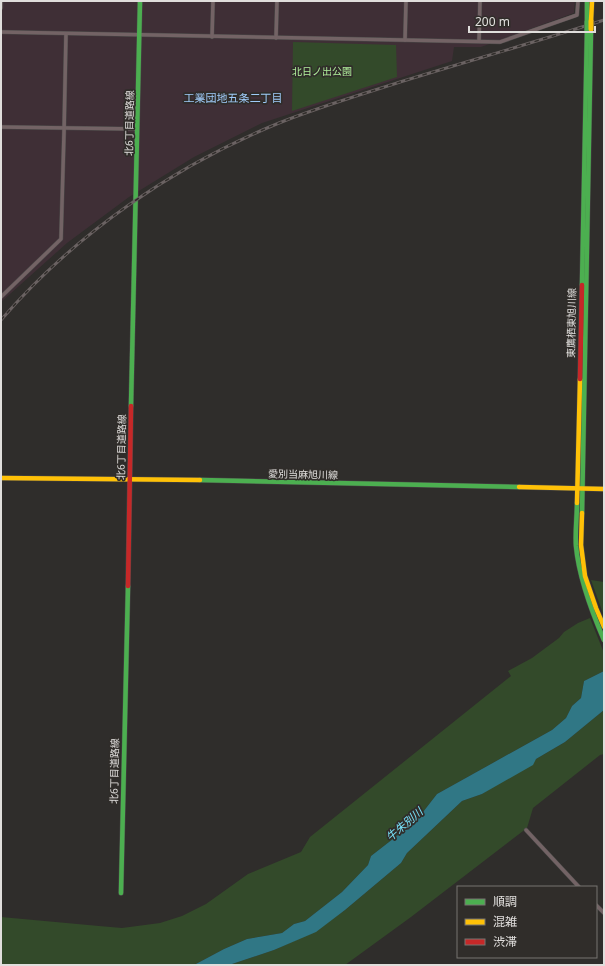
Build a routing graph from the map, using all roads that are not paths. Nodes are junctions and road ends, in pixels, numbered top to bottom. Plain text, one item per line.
1 (1, 1) edge
2 (140, 1) edge
3 (213, 1) edge
4 (277, 1) edge
5 (406, 1) edge
6 (480, 1) edge
7 (578, 1) edge
8 (587, 1) edge
9 (592, 1) edge
10 (1, 8) edge
11 (589, 22) junction
12 (1, 32) edge
13 (66, 34) junction
14 (140, 35) junction
15 (212, 37) junction
16 (276, 38) junction
17 (405, 40) junction
18 (479, 42) junction
19 (1, 127) edge
20 (64, 128) junction
21 (137, 129) junction
22 (1, 296) edge
23 (1, 478) edge
24 (130, 480) junction
25 (579, 489) junction
26 (604, 489) edge
27 (602, 629) edge
28 (604, 640) edge
29 (526, 830) dead end
30 (578, 886) edge
31 (121, 893) dead end

1 - 10 street
2 - 14 main road, 北6丁目道路線
3 - 15 street
4 - 16 street
5 - 17 street
6 - 18 street
7 - 18 street
8 - 11 main road, 東鷹栖東旭川線
9 - 11 main road, 東鷹栖東旭川線
11 - 25 main road, 東鷹栖東旭川線, bridge
12 - 13 street
13 - 14 street
13 - 20 street
14 - 15 street
14 - 21 main road, 北6丁目道路線
15 - 16 street
16 - 17 street
17 - 18 street
19 - 20 street
20 - 21 street
20 - 22 street
21 - 24 main road, 北6丁目道路線
23 - 24 main road, 愛別当麻旭川線
24 - 25 main road, 愛別当麻旭川線
24 - 31 main road, 北6丁目道路線
25 - 26 main road, 愛別当麻旭川線
25 - 27 main road, 東鷹栖東旭川線
27 - 28 main road, 東鷹栖東旭川線
29 - 30 street

